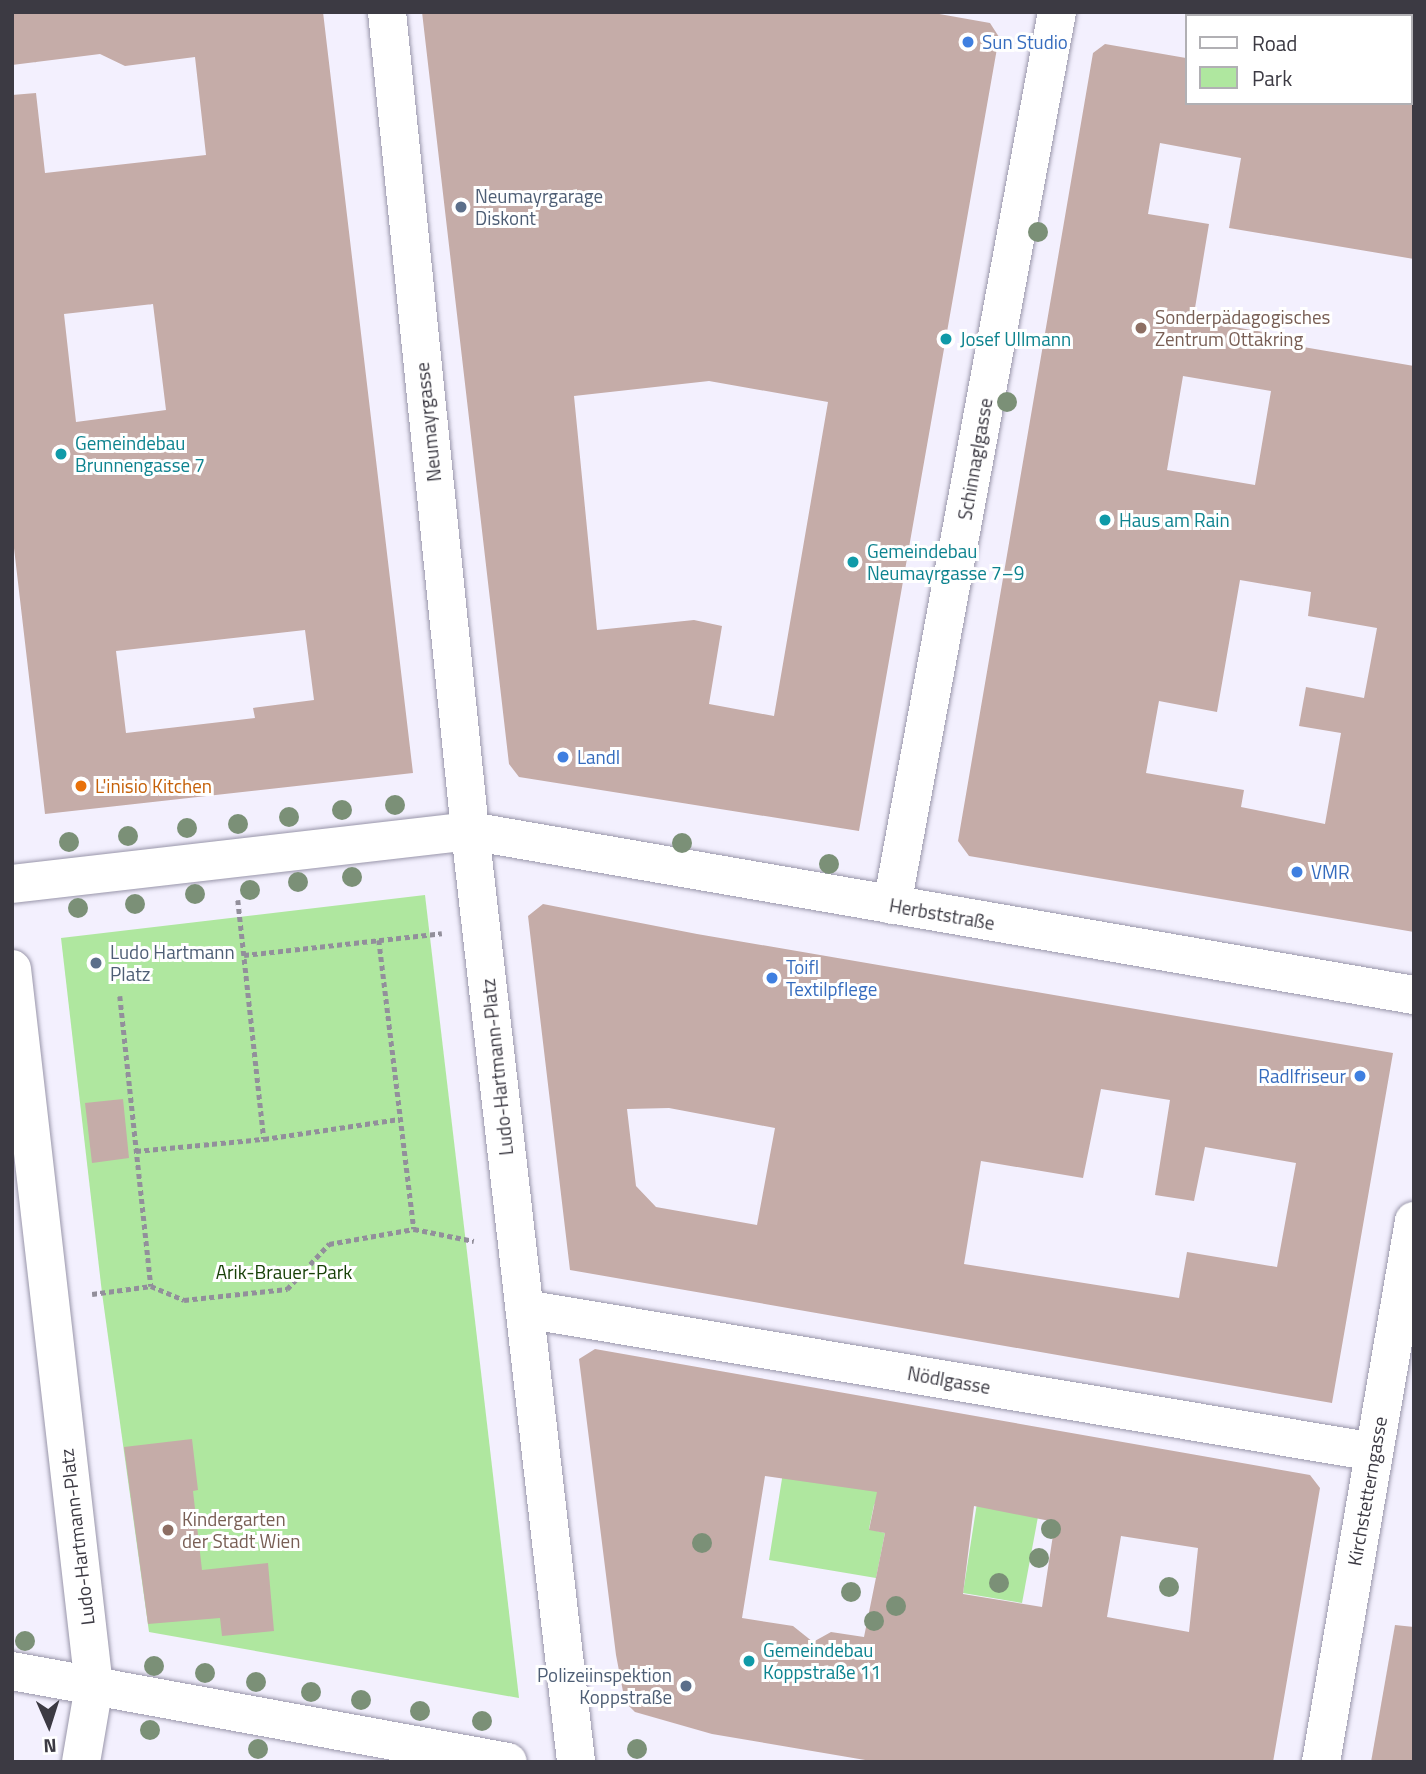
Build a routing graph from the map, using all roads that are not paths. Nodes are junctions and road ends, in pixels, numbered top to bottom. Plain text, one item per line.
1 (387, 12) edge
2 (1057, 12) edge
3 (470, 831) junction
4 (12, 884) edge
5 (892, 905) junction
6 (12, 969) edge
7 (1414, 995) edge
8 (1414, 1221) edge
9 (525, 1308) junction
10 (1374, 1452) junction
11 (12, 1671) edge
12 (94, 1686) junction
13 (81, 1762) edge
14 (508, 1762) edge
15 (576, 1762) edge
16 (1321, 1762) edge

1 - 3 street, Neumayrgasse
2 - 5 street, Schinnaglgasse
3 - 4 street
3 - 5 street, Herbststraße
3 - 9 street, Ludo-Hartmann-Platz
5 - 7 street, Herbststraße
6 - 12 street, Ludo-Hartmann-Platz
8 - 10 street, Kirchstetterngasse
9 - 10 street, Nödlgasse
9 - 15 street, Ludo-Hartmann-Platz
10 - 16 street, Kirchstetterngasse
11 - 12 street
12 - 13 street, Ludo-Hartmann-Platz
12 - 14 street

